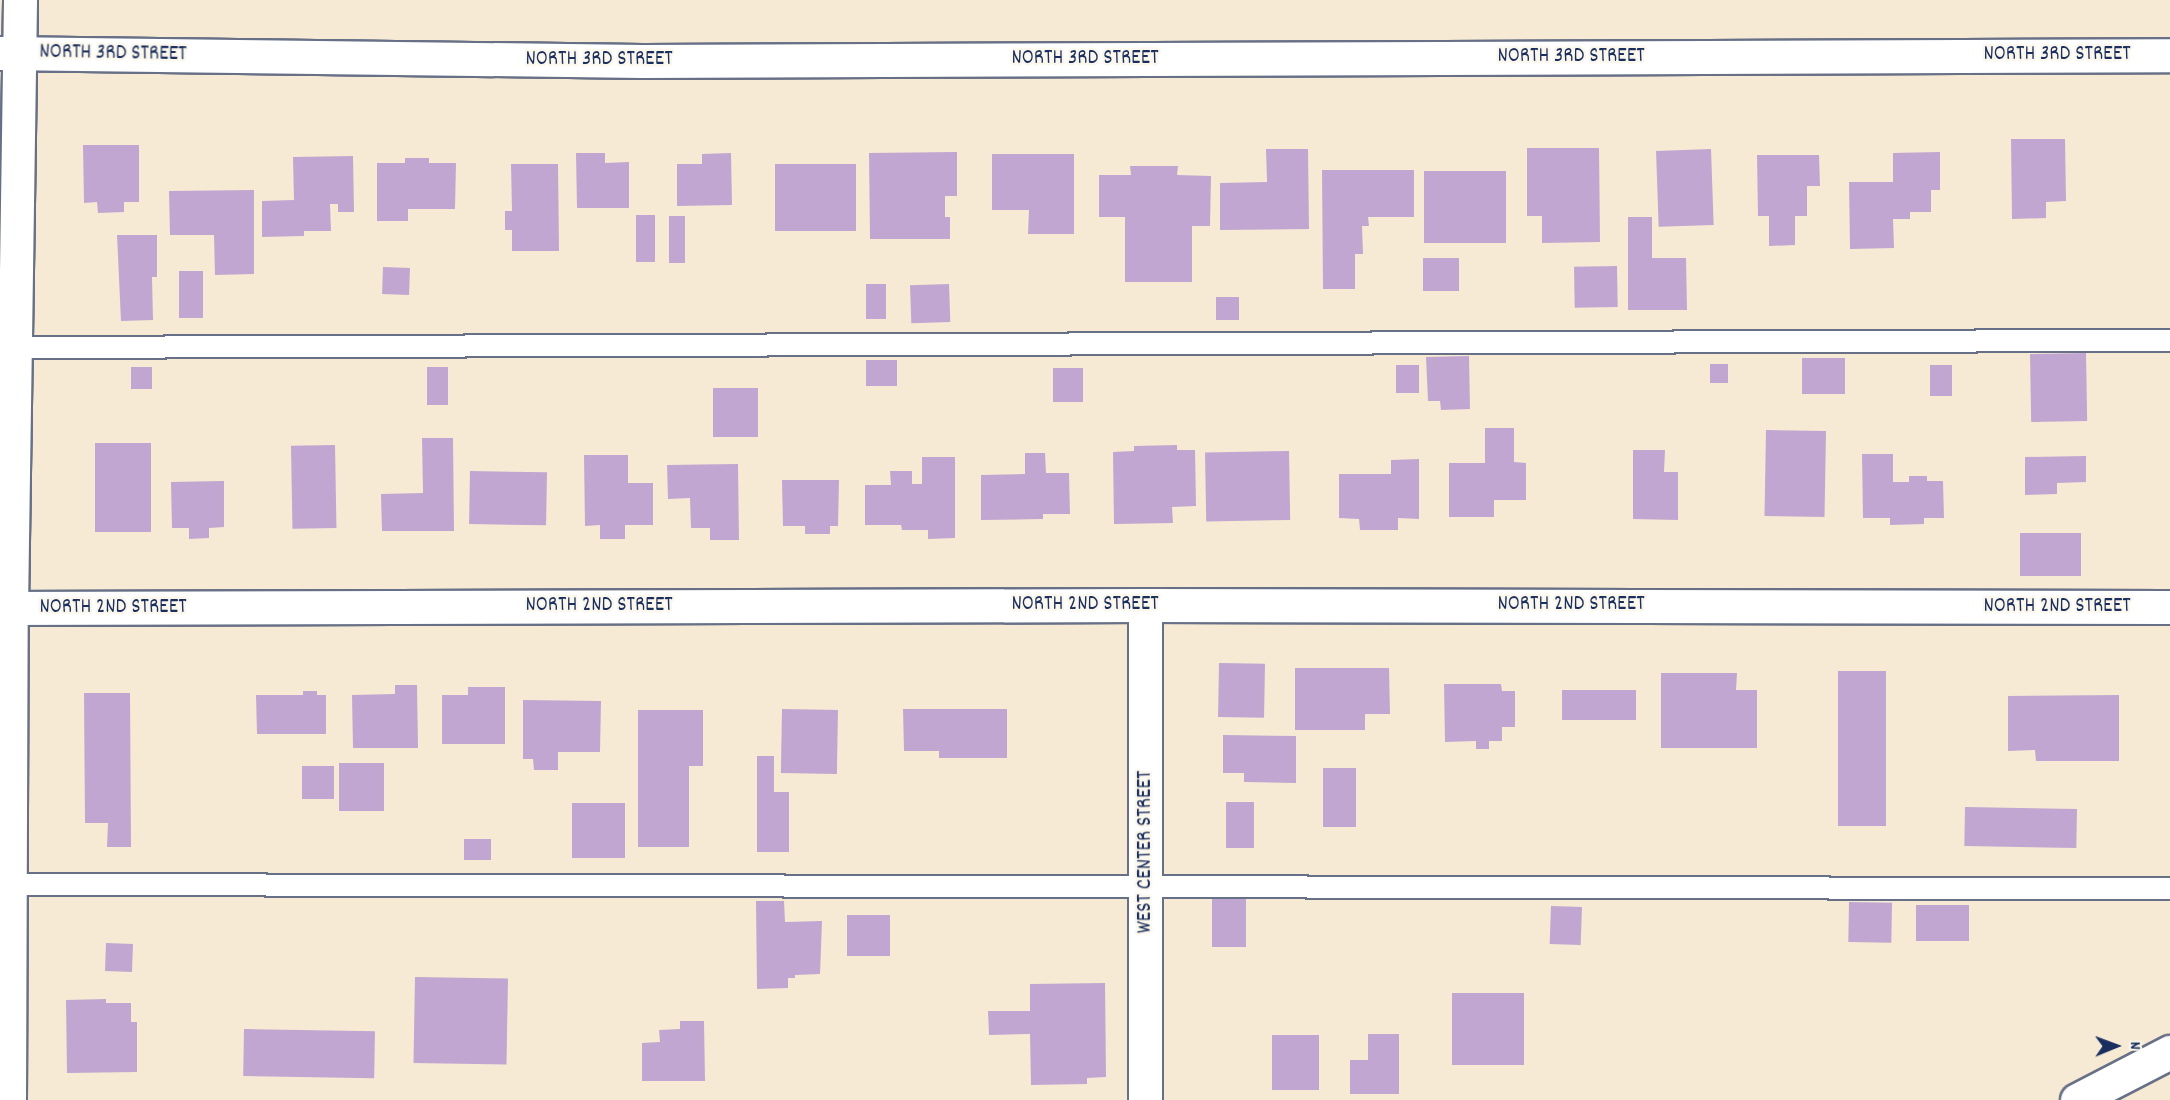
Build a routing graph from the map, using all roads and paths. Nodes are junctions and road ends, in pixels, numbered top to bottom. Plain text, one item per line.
1 (20, 0) edge
2 (10, 53) edge
3 (2170, 55) edge
4 (11, 331) edge
5 (2170, 340) edge
6 (1145, 605) junction
7 (2170, 607) edge
8 (6, 608) edge
9 (5, 884) edge
10 (1147, 885) junction
11 (2170, 888) edge
12 (2170, 1052) edge
13 (9, 1100) edge
14 (1145, 1100) edge
15 (2077, 1100) edge

1 - 2 street
2 - 3 street, NORTH 3RD STREET
2 - 4 street
4 - 5 lane
4 - 8 street
6 - 7 street, NORTH 2ND STREET
6 - 8 street, NORTH 2ND STREET
6 - 10 street, WEST CENTER STREET
8 - 9 street
9 - 10 lane
9 - 13 street
10 - 11 lane
10 - 14 street, WEST CENTER STREET
12 - 15 street

